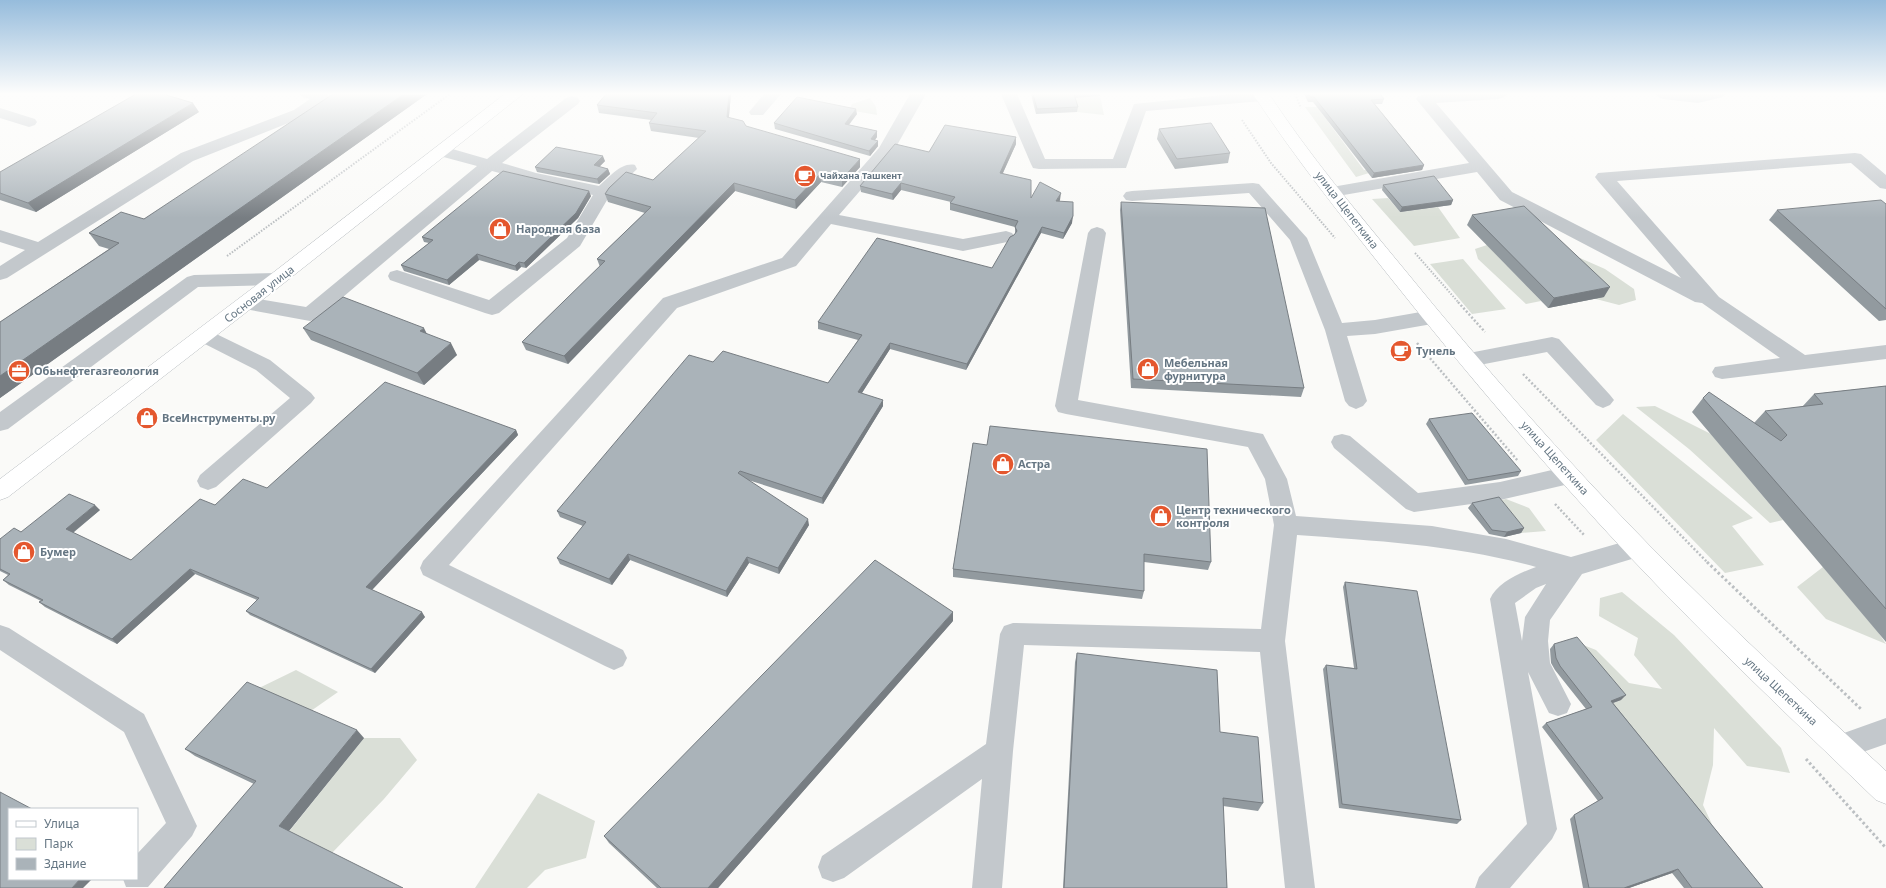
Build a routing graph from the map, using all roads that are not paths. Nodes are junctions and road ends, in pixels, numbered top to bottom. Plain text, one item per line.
1 (242, 135) edge
2 (462, 135) edge
3 (527, 135) edge
4 (894, 135) edge
5 (1027, 135) edge
6 (1130, 135) edge
7 (1288, 135) edge
8 (1455, 135) edge
9 (442, 151) junction
10 (489, 164) junction
11 (1481, 166) junction
12 (629, 169) dead end
13 (1886, 184) edge
14 (604, 192) junction
15 (1332, 192) junction
16 (1132, 196) dead end
17 (827, 218) junction
18 (1097, 233) dead end
19 (0, 236) edge
20 (1006, 237) dead end
21 (40, 249) junction
22 (0, 274) edge
23 (397, 276) dead end
24 (277, 280) junction
25 (1712, 302) junction
26 (246, 304) junction
27 (1432, 317) junction
28 (1335, 330) junction
29 (204, 335) junction
30 (1886, 352) edge
31 (1469, 360) junction
32 (1803, 363) junction
33 (1722, 372) dead end
34 (1603, 400) dead end
35 (1356, 401) dead end
36 (0, 423) edge
37 (1342, 442) dead end
38 (1569, 475) junction
39 (208, 481) dead end
40 (0, 491) edge
41 (1286, 525) junction
42 (1637, 548) junction
43 (1573, 567) junction
44 (0, 636) edge
45 (1272, 641) junction
46 (614, 658) dead end
47 (1558, 704) dead end
48 (1886, 731) edge
49 (1840, 747) junction
50 (999, 751) junction
51 (1886, 790) edge
52 (833, 868) dead end
53 (138, 875) edge
54 (133, 880) edge
55 (126, 888) edge
56 (987, 888) edge
57 (1300, 888) edge
58 (1490, 888) edge

1 - 21 lane
2 - 9 main road, Сосновая улица
3 - 10 lane
4 - 17 lane
5 - 6 lane
7 - 15 main road, улица Щепеткина
8 - 11 lane
9 - 10 lane
9 - 24 main road, Сосновая улица
10 - 14 lane
10 - 26 lane
11 - 15 lane
11 - 25 lane
12 - 14 lane
13 - 25 lane
14 - 23 lane
15 - 27 main road, улица Щепеткина
16 - 28 lane
17 - 20 lane
17 - 46 lane
18 - 41 lane
19 - 21 lane
21 - 22 lane
24 - 26 main road, Сосновая улица
24 - 36 lane
25 - 32 lane
26 - 29 main road, Сосновая улица
27 - 28 lane
27 - 31 main road, улица Щепеткина
28 - 35 lane
29 - 39 lane
29 - 40 main road, Сосновая улица
30 - 32 lane
31 - 34 lane
31 - 38 main road, улица Щепеткина
32 - 33 lane
37 - 38 lane
38 - 42 main road, улица Щепеткина
41 - 43 lane
41 - 45 lane
42 - 43 lane
42 - 49 main road, улица Щепеткина
43 - 47 lane
43 - 58 lane
44 - 53 lane
45 - 50 lane
45 - 57 lane
48 - 49 lane
49 - 51 main road, улица Щепеткина
50 - 52 lane
50 - 56 lane
54 - 55 lane

